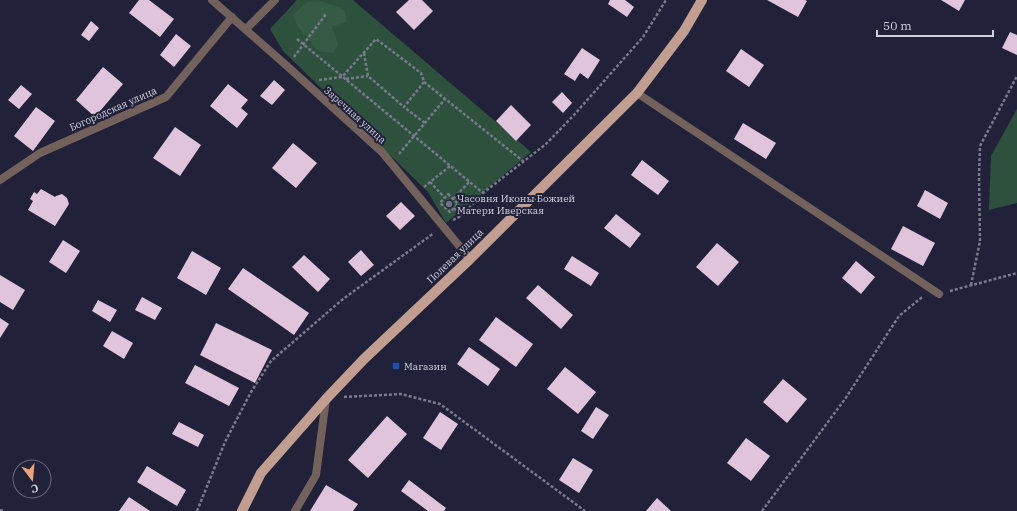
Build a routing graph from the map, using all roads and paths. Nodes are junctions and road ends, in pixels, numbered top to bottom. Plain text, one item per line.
1 (212, 0) edge
2 (275, 0) edge
3 (666, 0) edge
4 (702, 0) edge
5 (326, 14) dead end
6 (232, 17) junction
7 (246, 29) junction
8 (296, 39) dead end
9 (304, 45) junction
10 (364, 52) junction
11 (287, 66) junction
12 (368, 76) junction
13 (1017, 76) edge
14 (342, 77) junction
15 (346, 79) junction
16 (305, 82) junction
17 (424, 82) junction
18 (637, 93) junction
19 (445, 99) junction
20 (404, 107) junction
21 (425, 123) junction
22 (414, 136) junction
23 (523, 161) junction
24 (391, 164) junction
25 (450, 166) junction
26 (0, 180) edge
27 (430, 182) junction
28 (469, 182) junction
29 (483, 193) junction
30 (416, 194) junction
31 (445, 198) junction
32 (453, 199) junction
33 (454, 208) junction
34 (461, 216) junction
35 (443, 226) junction
36 (470, 260) junction
37 (1017, 273) edge
38 (971, 285) junction
39 (939, 294) junction
40 (326, 399) junction
41 (196, 511) edge
42 (242, 511) edge
43 (295, 511) edge
44 (585, 511) edge
45 (762, 511) edge

1 - 6 street, Заречная улица
2 - 7 street
3 - 23 path
4 - 18 main road, Полевая улица
5 - 9 path
6 - 7 street, Заречная улица
6 - 26 street, Богородская улица
7 - 11 street, Заречная улица
8 - 9 path
9 - 11 path
9 - 14 path
10 - 12 path
10 - 14 path
10 - 17 path
11 - 16 street, Заречная улица
12 - 15 path
12 - 20 path
13 - 38 path
14 - 15 path
14 - 16 path
15 - 22 path
16 - 24 street, Заречная улица
17 - 19 path
17 - 20 path
18 - 36 main road, Полевая улица
18 - 39 street
19 - 21 path
19 - 23 path
20 - 21 path
21 - 22 path
22 - 24 path
22 - 25 path
23 - 29 path
24 - 30 street, Заречная улица
25 - 27 path
25 - 28 path
27 - 30 path
27 - 31 path
28 - 29 path
28 - 32 path
29 - 34 path
30 - 35 street, Заречная улица
31 - 32 path
31 - 33 path
32 - 33 path
33 - 34 path
34 - 35 path
35 - 36 street, Заречная улица
35 - 41 path
36 - 40 main road, Полевая улица
37 - 38 path
38 - 39 path
39 - 45 path
40 - 42 main road, Полевая улица
40 - 43 street
40 - 44 path

